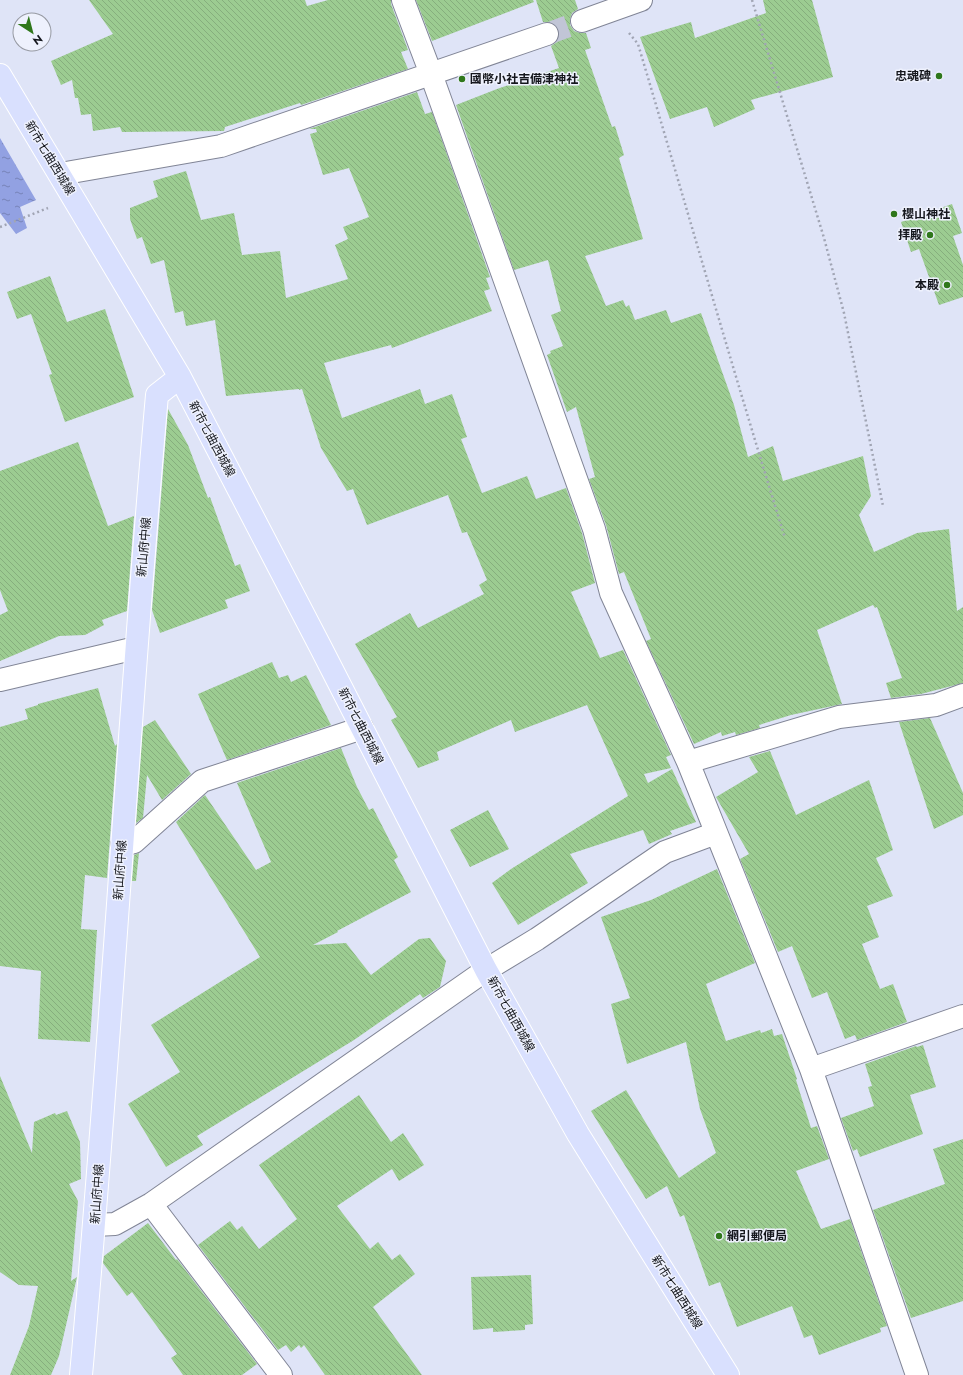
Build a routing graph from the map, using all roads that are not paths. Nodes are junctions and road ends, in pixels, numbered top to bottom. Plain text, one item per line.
1 (403, 0) edge
2 (641, 0) edge
3 (582, 21) tunnel mouth
4 (547, 34) tunnel mouth
5 (431, 74) junction
6 (0, 75) edge
7 (60, 174) junction
8 (180, 377) junction
9 (136, 648) junction
10 (0, 680) edge
11 (963, 695) edge
12 (362, 728) junction
13 (688, 762) junction
14 (716, 833) junction
15 (122, 845) junction
16 (486, 970) junction
17 (963, 1016) edge
18 (811, 1069) junction
19 (151, 1204) junction
20 (95, 1225) junction
21 (81, 1375) edge
22 (281, 1375) edge
23 (728, 1375) edge
24 (917, 1375) edge

1 - 5 street
2 - 3 street
4 - 5 street
5 - 7 street
5 - 13 street
6 - 7 main road, 新市七曲西城線
7 - 8 main road, 新市七曲西城線
8 - 9 main road, 新山府中線
8 - 12 main road, 新市七曲西城線
9 - 10 street
9 - 15 main road, 新山府中線
11 - 13 street
12 - 15 street
12 - 16 main road, 新市七曲西城線
13 - 14 street
14 - 16 street
14 - 18 street
15 - 20 main road, 新山府中線
16 - 19 street
16 - 23 main road, 新市七曲西城線
17 - 18 street
18 - 24 street
19 - 20 street
19 - 22 street
20 - 21 main road, 新山府中線

